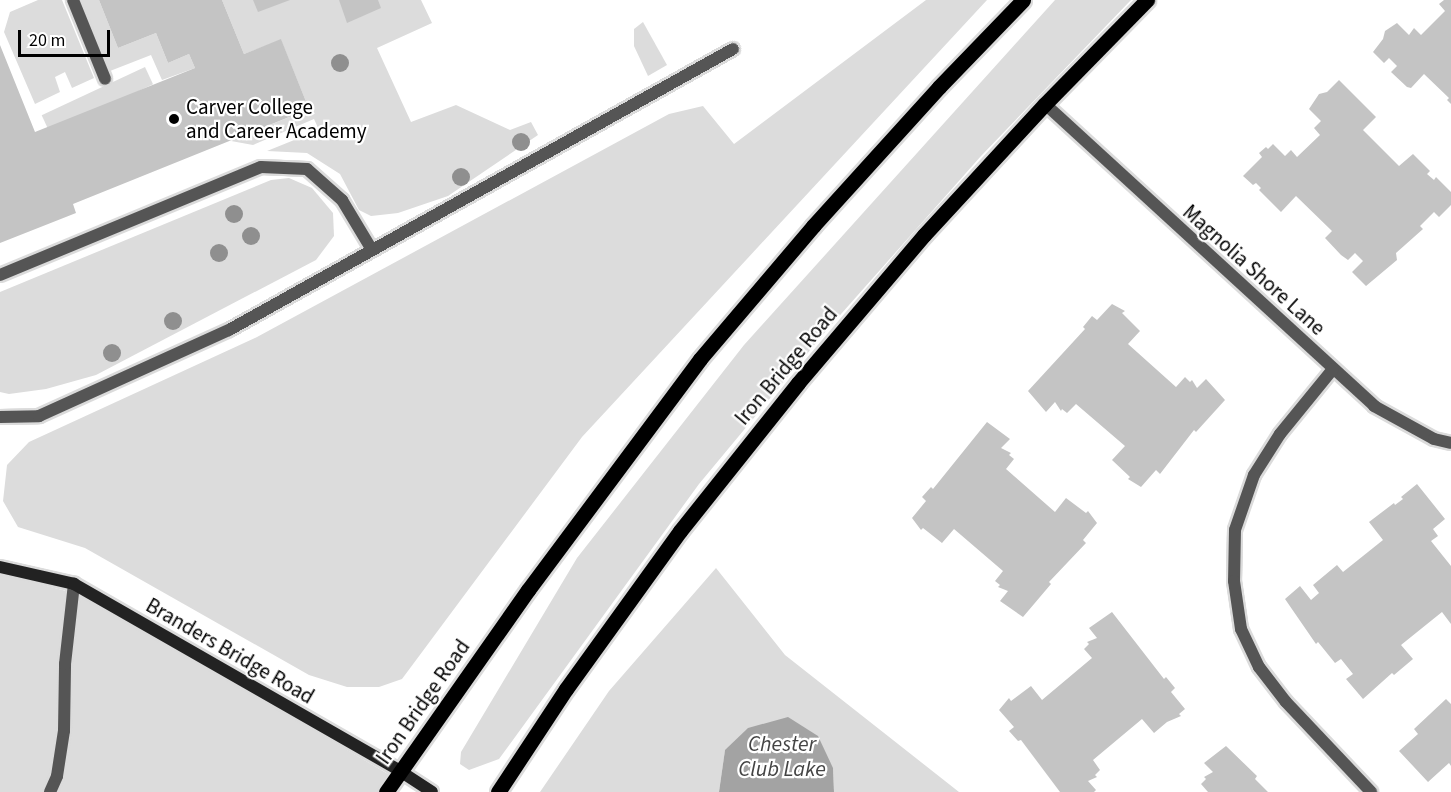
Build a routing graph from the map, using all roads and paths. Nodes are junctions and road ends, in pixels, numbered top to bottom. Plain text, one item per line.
1 (73, 0) edge
2 (1023, 0) edge
3 (1148, 0) edge
4 (733, 50) dead end
5 (105, 79) dead end
6 (1045, 104) junction
7 (372, 250) junction
8 (0, 275) edge
9 (1333, 369) junction
10 (0, 417) edge
11 (1451, 443) edge
12 (0, 567) edge
13 (74, 584) junction
14 (400, 771) junction
15 (50, 792) edge
16 (386, 792) edge
17 (432, 792) edge
18 (498, 792) edge
19 (1371, 792) edge

1 - 5 street
2 - 14 main road, Iron Bridge Road
3 - 6 main road, Iron Bridge Road
4 - 7 street
6 - 9 street, Magnolia Shore Lane
6 - 18 main road, Iron Bridge Road
7 - 8 street
7 - 10 street
9 - 11 street, Magnolia Shore Lane
9 - 19 street
12 - 13 street, Branders Bridge Road
13 - 14 street, Branders Bridge Road
13 - 15 street
14 - 16 main road, Iron Bridge Road
14 - 17 street, Branders Bridge Road

